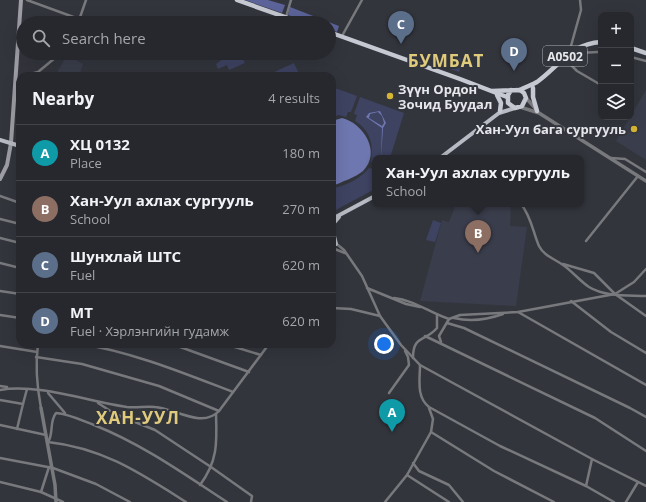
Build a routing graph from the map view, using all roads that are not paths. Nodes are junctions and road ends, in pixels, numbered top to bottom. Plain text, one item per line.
1 (21, 0) edge
2 (27, 0) edge
3 (86, 0) edge
4 (238, 0) edge
5 (291, 0) edge
6 (362, 0) edge
7 (580, 0) edge
8 (21, 16) edge
9 (71, 16) edge
10 (80, 16) edge
11 (283, 16) edge
12 (286, 16) edge
13 (336, 35) edge
14 (342, 37) junction
15 (598, 43) edge
16 (634, 49) edge
17 (598, 52) edge
18 (569, 53) junction
19 (646, 53) edge
20 (634, 58) edge
21 (20, 60) edge
22 (53, 60) edge
23 (646, 61) edge
24 (20, 72) edge
25 (38, 72) edge
26 (536, 82) junction
27 (598, 83) edge
28 (533, 88) junction
29 (511, 90) junction
30 (520, 90) junction
31 (490, 91) junction
32 (496, 94) junction
33 (525, 97) junction
34 (507, 99) junction
35 (16, 106) edge
36 (517, 107) junction
37 (499, 112) junction
38 (538, 112) junction
39 (0, 140) edge
40 (11, 143) junction
41 (16, 145) edge
42 (444, 155) edge
43 (611, 158) junction
44 (0, 167) edge
45 (5, 168) junction
46 (646, 172) edge
47 (638, 176) junction
48 (0, 179) edge
49 (646, 181) edge
50 (0, 196) edge
51 (372, 198) edge
52 (16, 202) edge
53 (522, 207) edge
54 (339, 217) junction
55 (0, 218) edge
56 (336, 218) edge
57 (336, 221) edge
58 (16, 223) edge
59 (0, 238) edge
60 (586, 241) dead end
61 (16, 242) edge
62 (336, 244) edge
63 (336, 250) edge
64 (348, 256) junction
65 (0, 263) edge
66 (562, 264) junction
67 (16, 267) edge
68 (646, 269) edge
69 (367, 288) junction
70 (0, 291) edge
71 (16, 293) edge
72 (615, 294) junction
73 (646, 296) edge
74 (572, 301) junction
75 (336, 308) edge
76 (518, 312) junction
77 (506, 313) junction
78 (437, 315) junction
79 (0, 316) edge
80 (380, 316) junction
81 (646, 316) edge
82 (16, 318) edge
83 (454, 318) junction
84 (448, 319) junction
85 (447, 323) junction
86 (437, 328) junction
87 (442, 330) junction
88 (425, 336) junction
89 (441, 343) junction
90 (401, 345) junction
91 (0, 346) edge
92 (38, 348) edge
93 (99, 348) edge
94 (183, 348) edge
95 (238, 348) edge
96 (266, 348) edge
97 (37, 352) junction
98 (646, 354) edge
99 (261, 355) junction
100 (36, 357) junction
101 (413, 358) junction
102 (420, 365) junction
103 (249, 372) junction
104 (646, 384) edge
105 (0, 386) edge
106 (11, 388) junction
107 (27, 389) junction
108 (0, 390) edge
109 (38, 390) junction
110 (48, 392) junction
111 (233, 392) junction
112 (389, 393) dead end
113 (0, 400) edge
114 (96, 401) junction
115 (23, 404) junction
116 (429, 407) junction
117 (41, 408) joint
118 (219, 411) junction
119 (66, 414) junction
120 (216, 414) junction
121 (646, 417) edge
122 (0, 425) edge
123 (17, 429) junction
124 (431, 432) junction
125 (47, 435) junction
126 (48, 442) junction
127 (646, 451) edge
128 (0, 458) edge
129 (592, 459) junction
130 (413, 463) junction
131 (51, 467) junction
132 (212, 467) junction
133 (407, 475) junction
134 (0, 482) edge
135 (638, 482) junction
136 (200, 485) junction
137 (586, 486) junction
138 (646, 486) edge
139 (41, 492) junction
140 (56, 500) edge
141 (63, 502) edge
142 (130, 502) edge
143 (186, 502) edge
144 (227, 502) edge
145 (251, 502) edge
146 (385, 502) edge
147 (449, 502) edge
148 (463, 502) edge
149 (554, 502) edge
150 (614, 502) edge
151 (626, 502) edge

1 - 8 main road
2 - 9 street
3 - 10 street
4 - 11 highway
5 - 12 street
6 - 14 street
7 - 18 street
13 - 14 highway
14 - 31 highway
15 - 18 highway, A0502
16 - 19 highway
17 - 27 street
18 - 26 highway, A0502
20 - 23 street
21 - 24 main road
22 - 25 street
26 - 28 highway, A0502
26 - 30 highway, A0502
28 - 33 highway, A0502
28 - 38 highway
29 - 30 highway, A0502
29 - 31 highway
29 - 34 highway
30 - 33 highway
31 - 32 highway
32 - 34 highway
32 - 37 highway
33 - 36 highway, A0502
33 - 38 street
34 - 36 highway
34 - 37 main road
35 - 40 main road
36 - 37 main road
36 - 38 street
37 - 42 main road
38 - 43 street
39 - 40 main road
40 - 41 main road
40 - 45 main road
43 - 46 street
43 - 47 street
44 - 45 street
45 - 48 main road
47 - 49 street
47 - 60 street
50 - 52 street
51 - 54 main road
53 - 66 street
54 - 56 main road
54 - 57 main road
55 - 58 street
59 - 61 street
62 - 64 street
63 - 64 street
64 - 69 street
65 - 67 street
66 - 72 street
66 - 72 street
68 - 72 street
69 - 78 street
69 - 80 street
70 - 71 street
72 - 73 street
72 - 74 street
72 - 81 street
74 - 76 street
74 - 98 street
75 - 80 street
76 - 77 street
76 - 104 street
77 - 83 street
77 - 83 street
78 - 84 street
78 - 86 street
79 - 82 street
80 - 90 street
83 - 84 street
84 - 85 street
85 - 87 street
85 - 121 street
86 - 87 street
86 - 88 street
87 - 89 street
88 - 89 street
88 - 101 street
89 - 127 street
90 - 101 street
90 - 112 street
91 - 97 street
92 - 97 street
93 - 111 street
94 - 103 street
95 - 99 street
96 - 99 street
97 - 100 street
99 - 103 street
100 - 109 street
100 - 118 street
101 - 102 street
102 - 116 street
102 - 129 street
103 - 111 street
105 - 106 street
106 - 107 street
106 - 108 street
107 - 109 street
107 - 115 street
109 - 110 street
109 - 117 street
110 - 114 street
110 - 119 street
111 - 118 street
113 - 115 street
114 - 120 street
114 - 132 street
115 - 123 street
116 - 124 street
116 - 137 street
117 - 125 street
118 - 120 street
119 - 126 street
119 - 136 street
120 - 132 street
122 - 123 street
123 - 125 street
124 - 130 street
124 - 149 street
125 - 126 street
126 - 131 street
126 - 143 street
128 - 131 street
129 - 135 street
129 - 137 street
130 - 133 street
130 - 148 street
131 - 139 street
131 - 140 street
131 - 142 street
132 - 136 street
132 - 145 street
133 - 146 street
133 - 147 street
134 - 139 street
135 - 138 street
135 - 151 street
136 - 144 street
137 - 150 street
139 - 140 street
140 - 141 street

